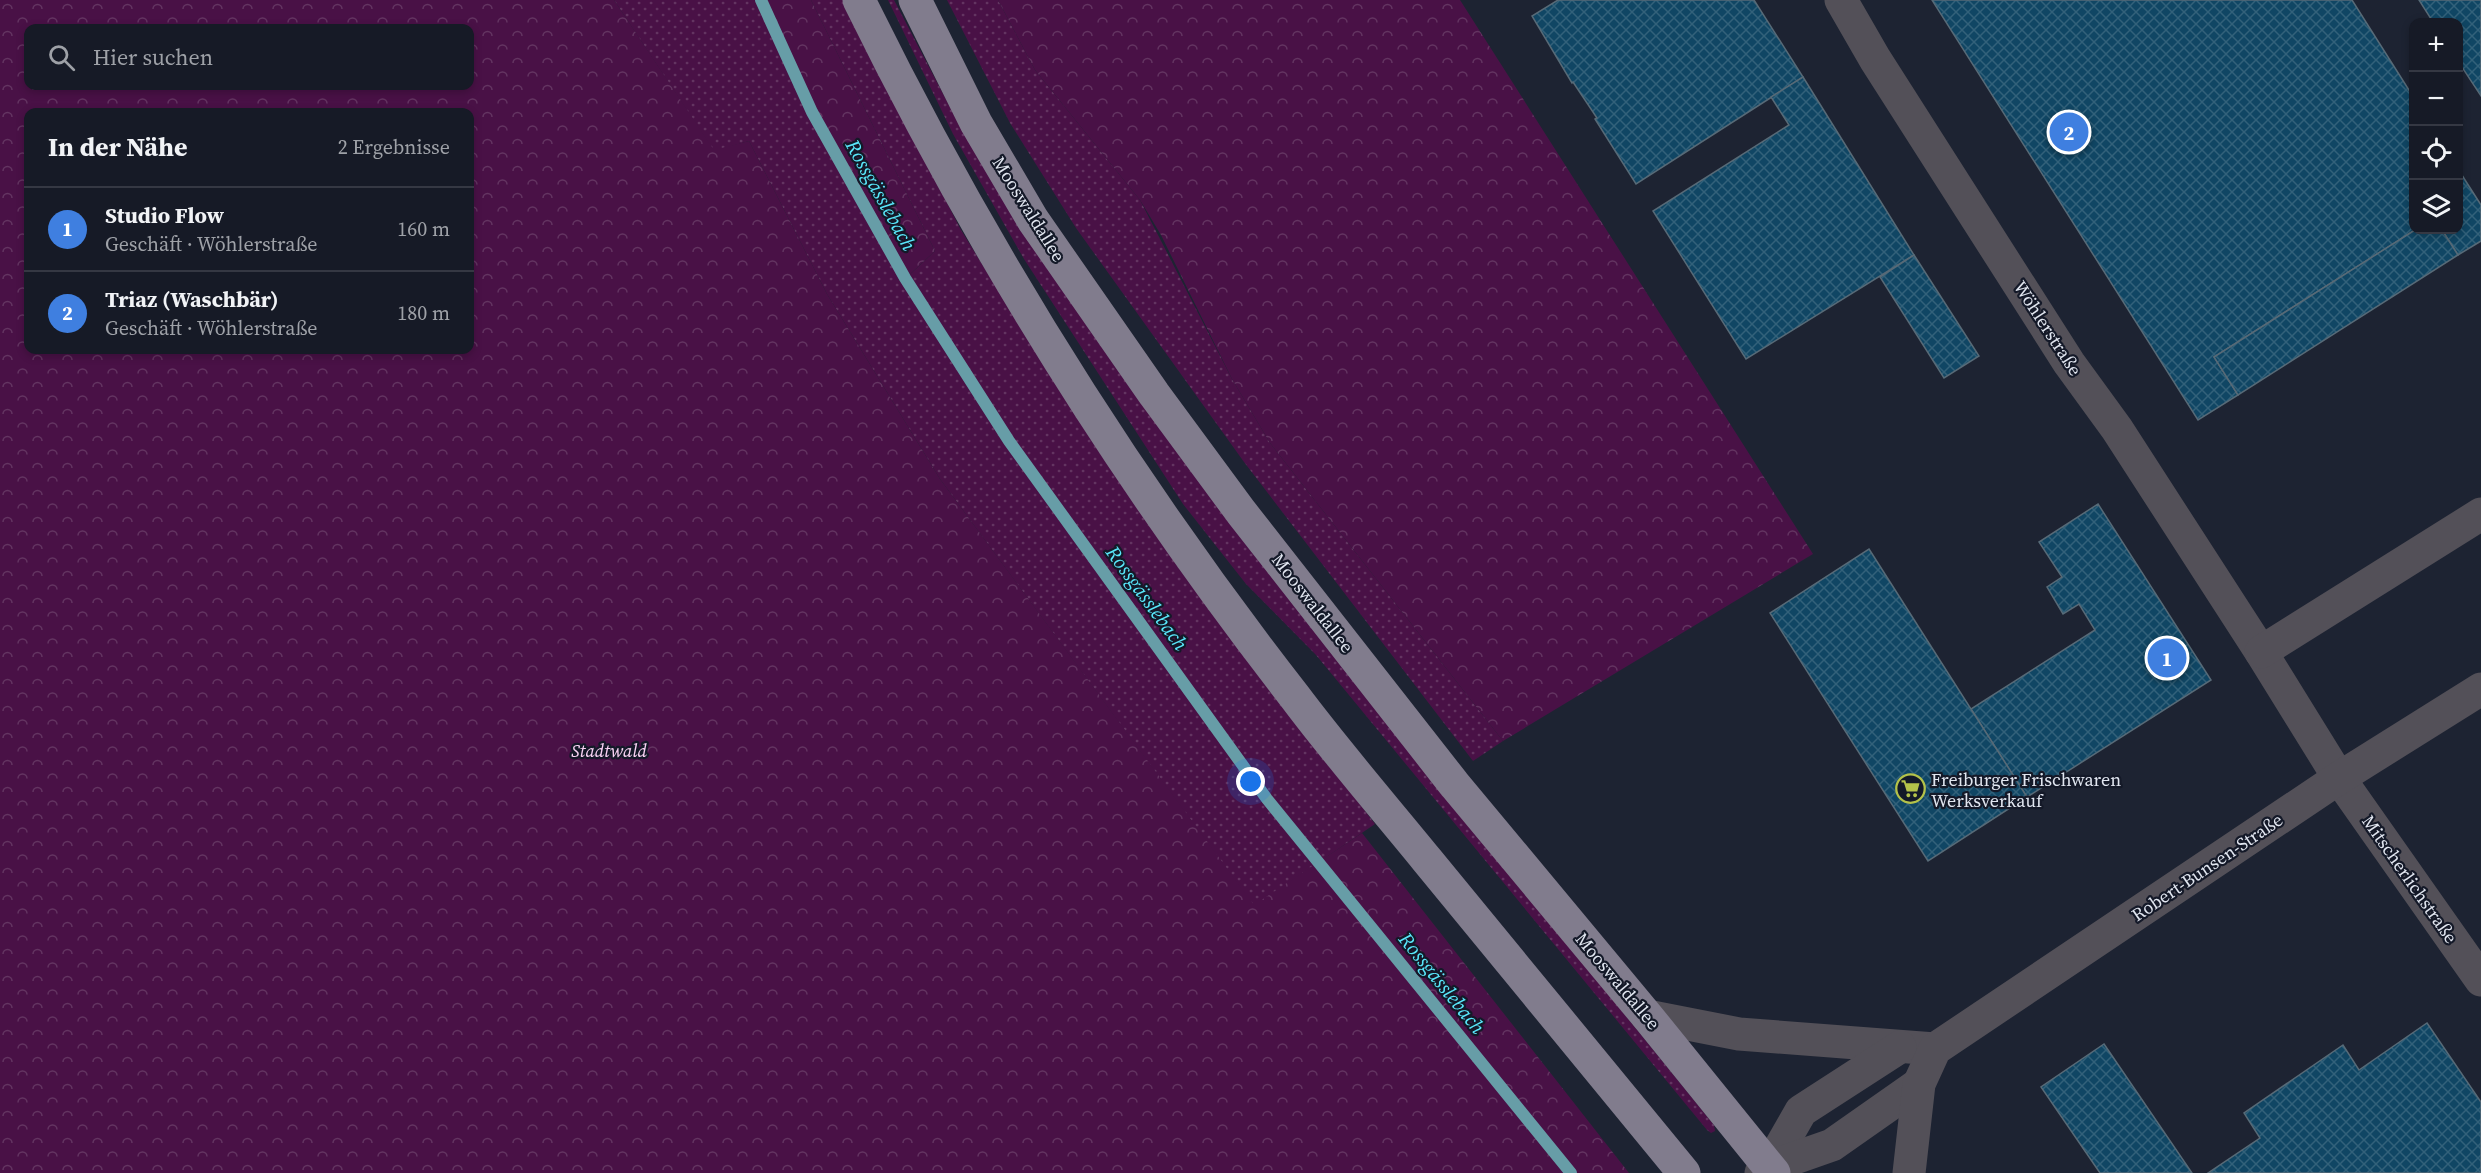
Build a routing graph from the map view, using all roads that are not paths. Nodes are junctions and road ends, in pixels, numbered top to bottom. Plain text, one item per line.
1 (859, 0) edge
2 (915, 0) edge
3 (1841, 0) edge
4 (2481, 514) edge
5 (2261, 652) junction
6 (2481, 689) edge
7 (2339, 778) junction
8 (2481, 980) edge
9 (1647, 1016) junction
10 (1899, 1047) junction
11 (1935, 1049) junction
12 (1919, 1084) junction
13 (1768, 1171) edge
14 (1684, 1173) edge
15 (1909, 1173) edge

1 - 14 main road
2 - 9 main road, Mooswaldallee
3 - 5 street, Wöhlerstraße
4 - 5 street
5 - 7 street, Wöhlerstraße
6 - 7 street, Robert-Bunsen-Straße
7 - 8 street, Mitscherlichstraße
7 - 11 street, Robert-Bunsen-Straße
9 - 10 street
9 - 13 main road, Mooswaldallee
10 - 11 street
10 - 13 street
11 - 12 street
12 - 13 street
12 - 15 street

